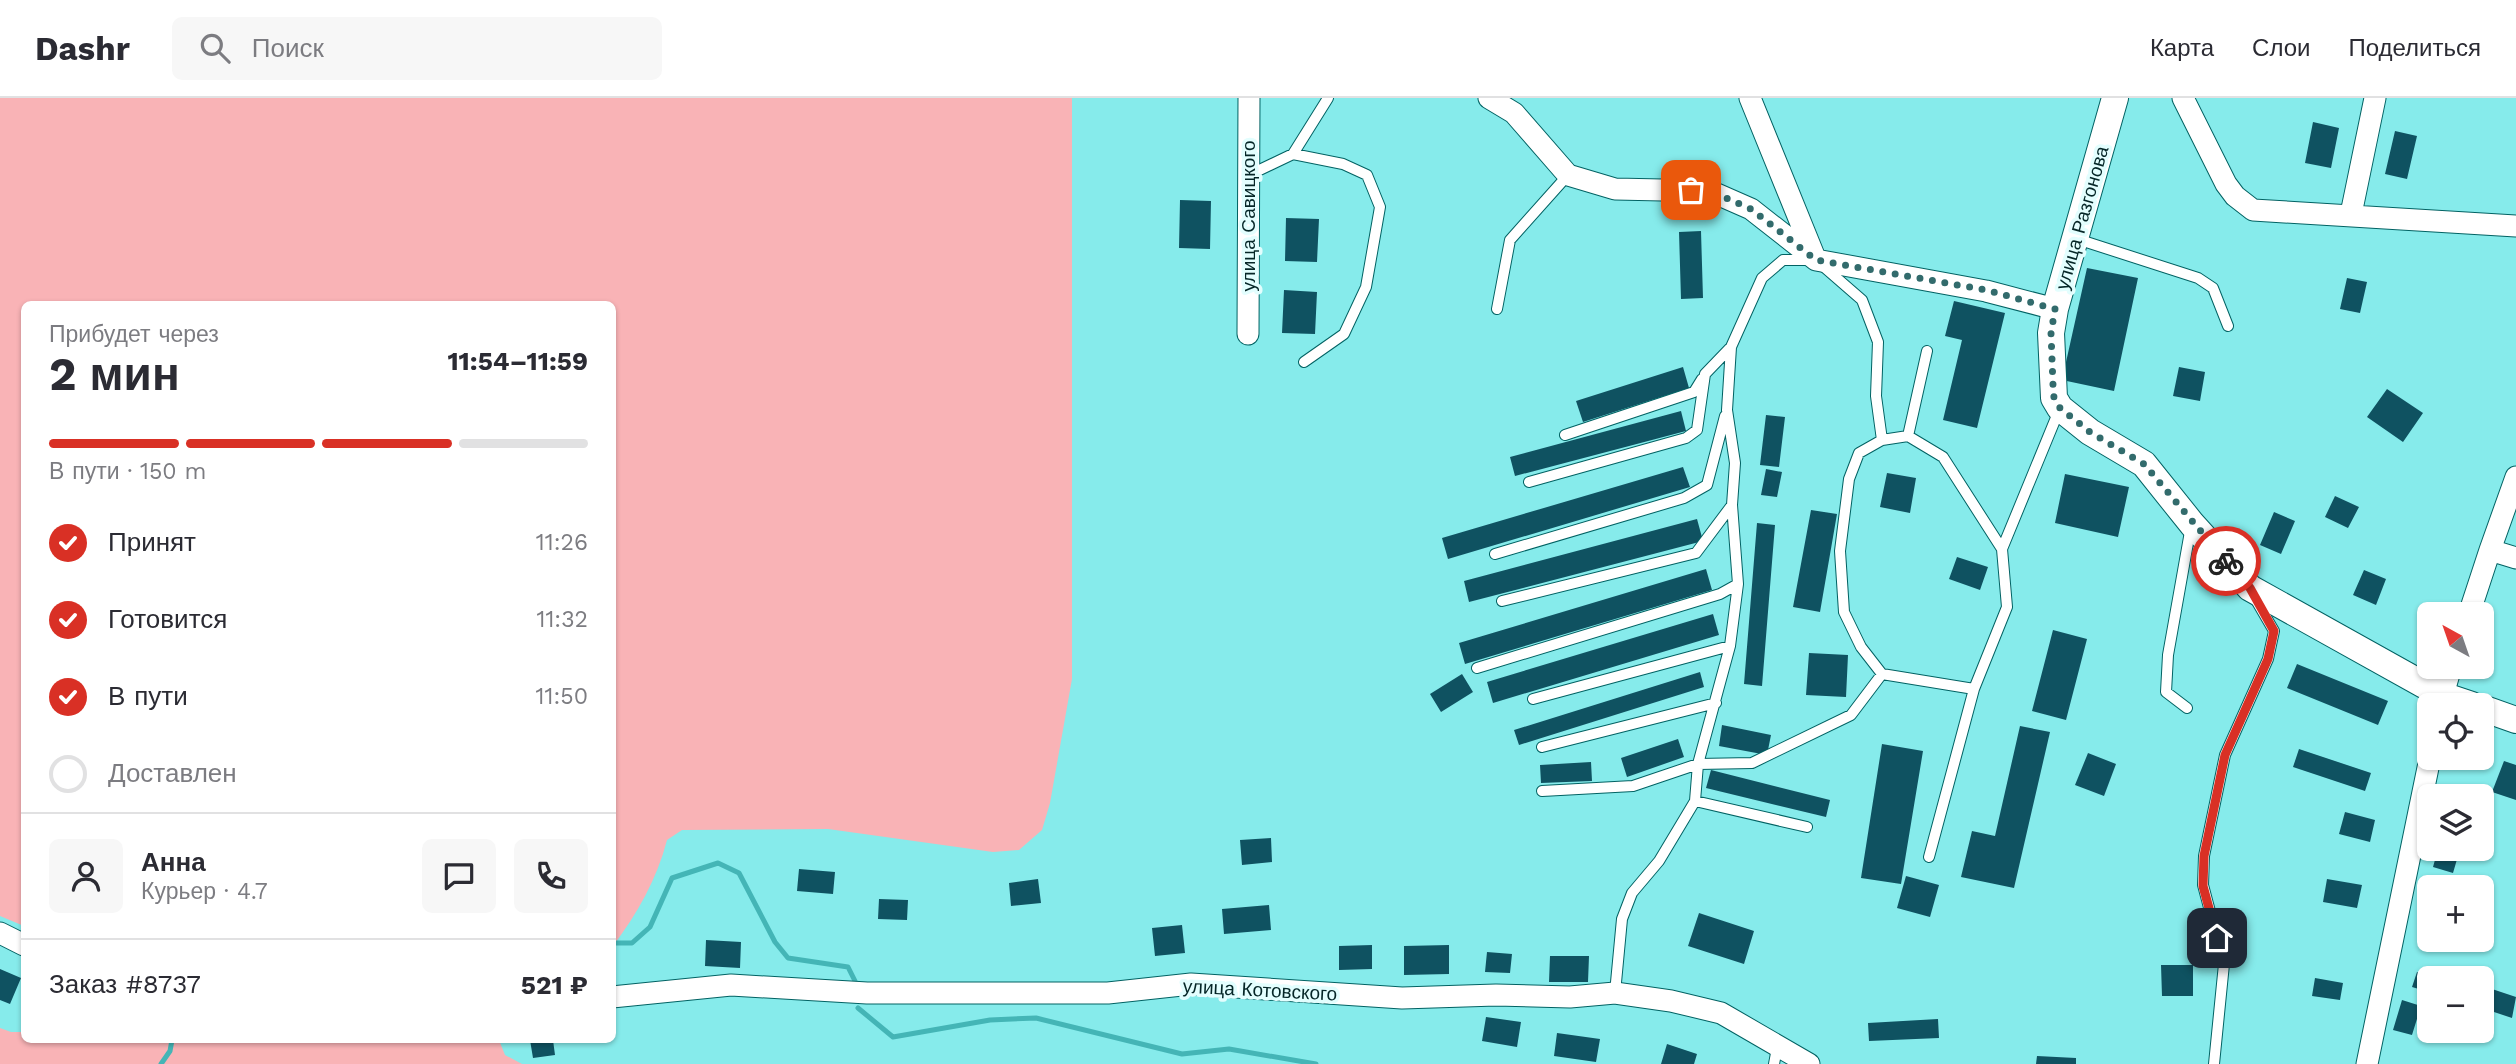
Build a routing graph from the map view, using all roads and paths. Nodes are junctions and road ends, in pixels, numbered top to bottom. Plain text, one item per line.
1 (1249, 98) edge
2 (1328, 98) edge
3 (1489, 98) edge
4 (1749, 98) edge
5 (2115, 98) edge
6 (2183, 98) edge
7 (2375, 98) edge
8 (1293, 155) junction
9 (1249, 175) junction
10 (1568, 175) junction
11 (2351, 214) junction
12 (2516, 226) edge
13 (2077, 239) junction
14 (1816, 260) junction
15 (1497, 309) dead end
16 (2055, 309) junction
17 (2228, 326) dead end
18 (1248, 334) dead end
19 (1731, 346) junction
20 (1927, 351) dead end
21 (1304, 362) dead end
22 (1705, 374) junction
23 (2060, 408) junction
24 (1727, 410) junction
25 (1565, 435) dead end
26 (1908, 436) junction
27 (1882, 440) junction
28 (2516, 477) edge
29 (1529, 482) dead end
30 (1732, 505) junction
31 (2192, 524) junction
32 (2002, 549) junction
33 (2490, 550) junction
34 (1495, 554) dead end
35 (2516, 558) edge
36 (1738, 584) junction
37 (2250, 588) junction
38 (1502, 601) dead end
39 (2473, 602) edge
40 (1730, 646) junction
41 (1477, 668) dead end
42 (1882, 674) junction
43 (1974, 689) junction
44 (2429, 693) edge
45 (1533, 699) dead end
46 (1716, 703) junction
47 (2187, 708) dead end
48 (1542, 747) dead end
49 (1698, 764) junction
50 (2428, 770) edge
51 (1542, 790) dead end
52 (1695, 801) junction
53 (1807, 827) dead end
54 (1929, 857) dead end
55 (0, 933) edge
56 (21, 944) edge
57 (1615, 993) junction
58 (616, 997) edge
59 (1776, 1056) edge
60 (1809, 1064) edge
61 (2214, 1064) edge
62 (2367, 1064) edge

1 - 9 street, улица Савицкого
2 - 8 lane
3 - 10 street
4 - 14 street
5 - 13 street, улица Разгонова
6 - 11 street
7 - 11 street
8 - 9 lane
8 - 21 lane
9 - 18 street, улица Савицкого
10 - 14 street
10 - 15 lane
11 - 12 street
13 - 16 street, улица Разгонова
13 - 17 lane
14 - 16 street
14 - 19 lane
14 - 27 lane
16 - 23 street, улица Разгонова
19 - 22 lane
19 - 24 lane
20 - 26 lane
22 - 25 lane
22 - 29 lane
23 - 31 street
23 - 32 lane
24 - 30 lane
24 - 34 lane
26 - 27 lane
26 - 32 lane
27 - 42 lane
28 - 33 street
30 - 36 lane
30 - 38 lane
31 - 37 street
31 - 47 lane
32 - 43 lane
33 - 35 street
33 - 39 street
36 - 40 lane
36 - 41 lane
37 - 44 street
37 - 61 lane
40 - 45 lane
40 - 46 lane
42 - 43 lane
42 - 49 lane
43 - 54 lane
46 - 48 lane
46 - 49 lane
49 - 51 lane
49 - 52 lane
50 - 62 street
52 - 53 lane
52 - 57 lane
55 - 56 street
57 - 58 street, улица Котовского
57 - 59 street, улица Котовского
59 - 60 street, улица Котовского

